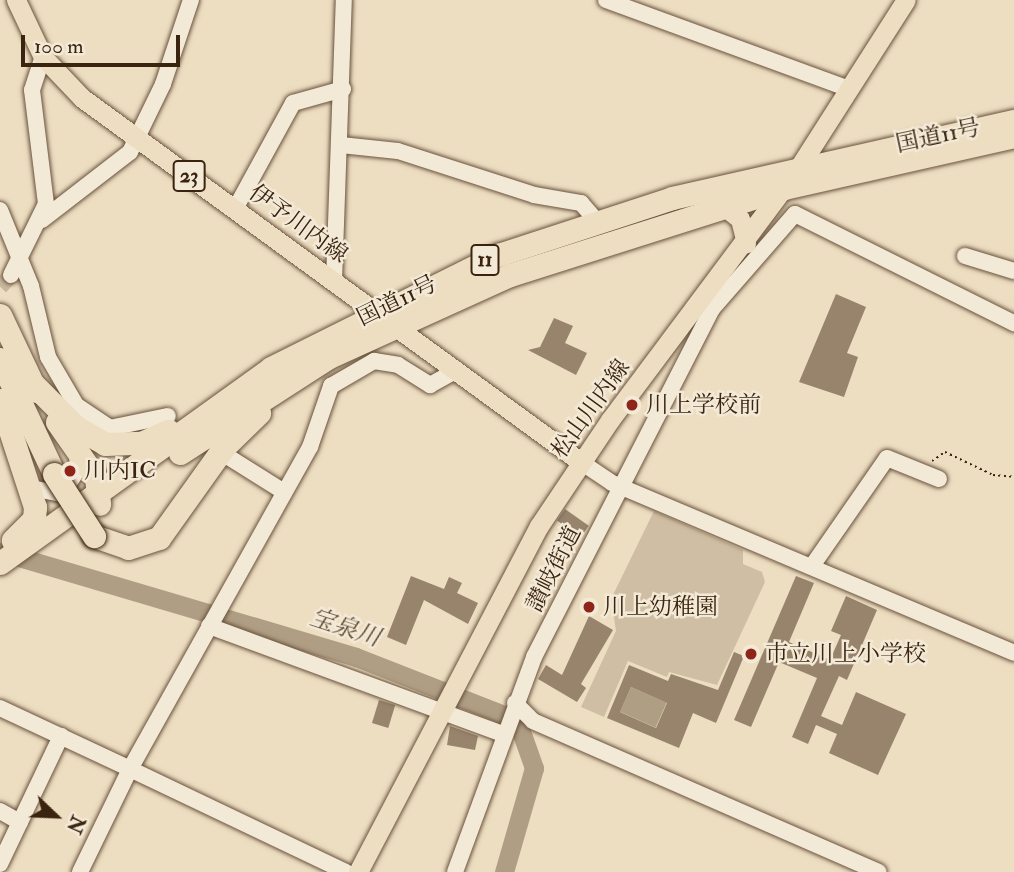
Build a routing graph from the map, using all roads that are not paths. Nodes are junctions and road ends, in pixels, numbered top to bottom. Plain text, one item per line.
1 (16, 0) edge
2 (191, 0) edge
3 (606, 0) edge
4 (905, 0) edge
5 (346, 4) edge
6 (43, 57) junction
7 (342, 89) junction
8 (849, 89) junction
9 (1014, 121) edge
10 (1014, 136) edge
11 (138, 139) junction
12 (341, 145) junction
13 (799, 167) junction
14 (784, 188) junction
15 (725, 207) junction
16 (235, 209) junction
17 (0, 210) edge
18 (42, 220) junction
19 (596, 220) junction
20 (746, 243) junction
21 (965, 256) dead end
22 (21, 258) junction
23 (1014, 271) edge
24 (11, 275) tunnel mouth
25 (334, 281) junction
26 (707, 306) junction
27 (0, 315) edge
28 (386, 317) junction
29 (1014, 323) edge
30 (0, 359) edge
31 (37, 366) junction
32 (457, 370) junction
33 (278, 376) junction
34 (0, 400) edge
35 (168, 416) dead end
36 (78, 450) junction
37 (230, 458) dead end
38 (581, 462) junction
39 (939, 479) dead end
40 (623, 486) junction
41 (31, 488) junction
42 (101, 490) junction
43 (284, 492) junction
44 (92, 526) junction
45 (12, 558) edge
46 (812, 566) junction
47 (211, 624) junction
48 (1014, 653) edge
49 (514, 705) junction
50 (442, 706) junction
51 (0, 708) edge
52 (504, 732) junction
53 (61, 736) junction
54 (130, 769) junction
55 (0, 811) edge
56 (20, 822) junction
57 (0, 864) edge
58 (857, 868) edge
59 (80, 872) edge
60 (346, 872) edge
61 (358, 872) edge
62 (455, 872) edge
63 (878, 872) edge

1 - 6 main road, 伊予川内線 / 23
2 - 11 street
3 - 8 street
4 - 8 main road, 松山川内線
5 - 7 street
6 - 11 main road, 伊予川内線 / 23
6 - 18 street
7 - 12 street
7 - 16 street
8 - 13 main road, 松山川内線
9 - 13 highway, 国道11号 / 11
10 - 14 highway, 国道11号 / 11
11 - 16 main road, 伊予川内線 / 23
11 - 18 street
12 - 19 street
12 - 25 street
13 - 14 main road, 松山川内線
13 - 19 highway, 国道11号 / 11
14 - 15 highway, 国道11号 / 11
14 - 20 main road, 松山川内線
15 - 20 main road
15 - 28 highway, 国道11号 / 11
16 - 25 main road, 伊予川内線 / 23
17 - 22 street
18 - 22 street
19 - 28 highway, 国道11号 / 11
20 - 26 main road, 松山川内線
21 - 23 street
22 - 24 street
22 - 31 street
25 - 28 main road, 伊予川内線 / 23
26 - 29 street, 讃岐街道
26 - 38 main road, 松山川内線
26 - 40 street, 讃岐街道
27 - 31 highway
28 - 32 main road, 伊予川内線 / 23
28 - 33 highway, 国道11号 / 11
30 - 44 highway, bridge
31 - 33 highway
31 - 35 street
31 - 36 highway
32 - 38 main road, 伊予川内線 / 23
32 - 43 street
33 - 42 highway, 国道11号 / 11
33 - 44 highway, 国道11号 / 11
33 - 44 highway
34 - 41 highway
36 - 41 street
36 - 42 highway
37 - 43 street
38 - 40 street
38 - 50 main road, 松山川内線
39 - 46 street
40 - 46 street
40 - 49 street, 讃岐街道
41 - 45 highway
42 - 44 highway
42 - 45 highway, 国道11号 / 11
43 - 47 street
44 - 45 highway, 国道11号 / 11
46 - 48 street
47 - 50 street
47 - 54 street
49 - 52 street, 讃岐街道
49 - 58 street
50 - 52 street
50 - 61 main road, 松山川内線
51 - 53 street
52 - 62 street, 讃岐街道
53 - 54 street
53 - 56 street
54 - 59 street
54 - 60 street
55 - 56 street
56 - 57 street
58 - 63 street

